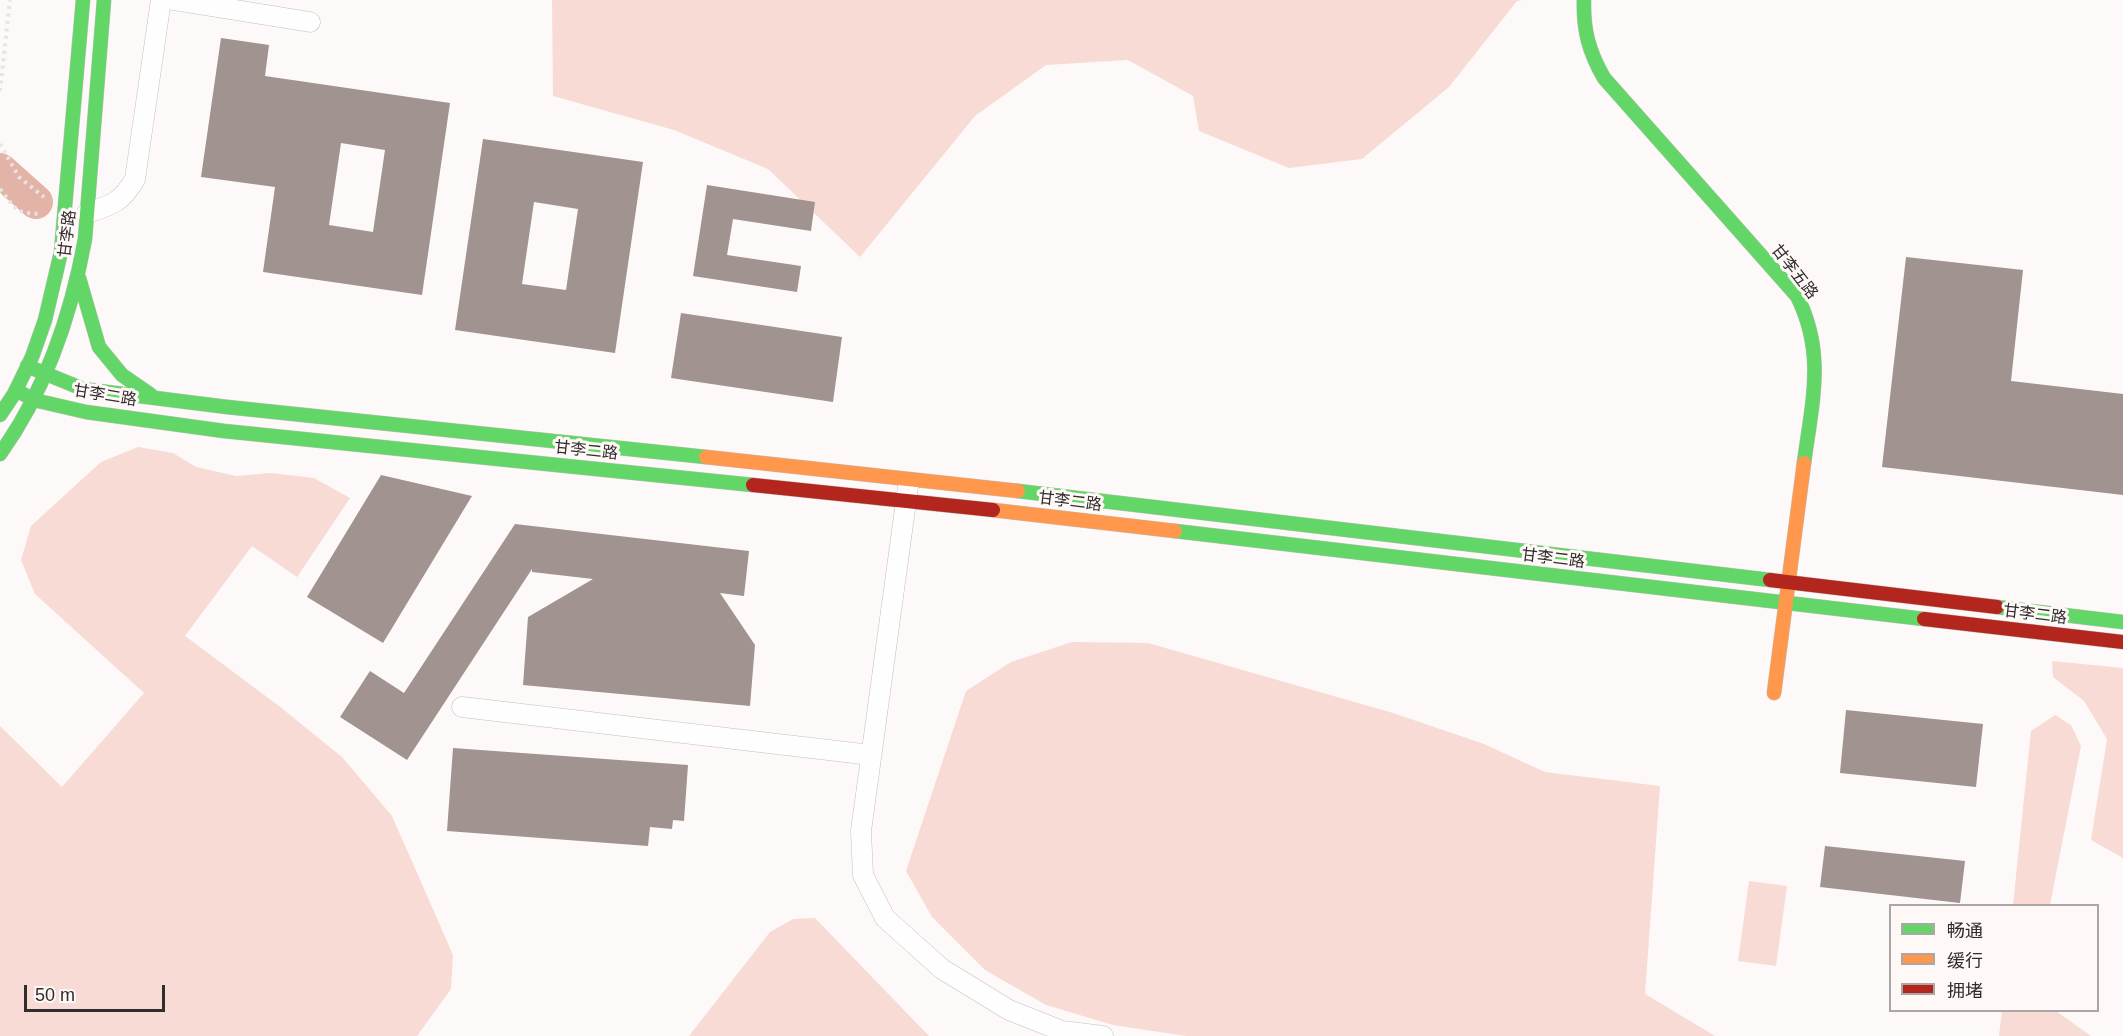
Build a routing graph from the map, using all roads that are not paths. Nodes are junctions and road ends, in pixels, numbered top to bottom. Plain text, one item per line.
1 (83, 0) edge
2 (104, 0) edge
3 (161, 0) edge
4 (173, 0) edge
5 (1584, 0) edge
6 (310, 22) dead end
7 (87, 213) junction
8 (79, 278) junction
9 (27, 366) junction
10 (45, 375) junction
11 (16, 390) junction
12 (154, 398) junction
13 (34, 400) junction
14 (0, 415) edge
15 (0, 454) edge
16 (909, 478) junction
17 (906, 500) junction
18 (1788, 582) junction
19 (1785, 603) junction
20 (2123, 622) edge
21 (2123, 642) edge
22 (1774, 693) dead end
23 (462, 708) dead end
24 (871, 755) junction
25 (1103, 1036) edge

1 - 9 main road, 甘李路
2 - 7 main road, 甘李路
3 - 7 street
4 - 6 street
5 - 18 main road, 甘李五路
7 - 8 main road, 甘李路
8 - 10 main road, 甘李路
8 - 12 main road
9 - 10 main road, 甘李二路
9 - 11 main road, 甘李路
10 - 12 main road, 甘李二路
10 - 13 main road, 甘李路
11 - 13 main road, 甘李二路
11 - 14 main road, 甘李路
12 - 16 main road, 甘李二路
13 - 15 main road, 甘李路
13 - 17 main road, 甘李二路
16 - 17 street
16 - 18 main road, 甘李二路
17 - 19 main road, 甘李二路
17 - 24 street
18 - 19 main road, 甘李五路
18 - 20 main road, 甘李二路
19 - 21 main road, 甘李二路
19 - 22 main road, 甘李五路
23 - 24 street
24 - 25 street

